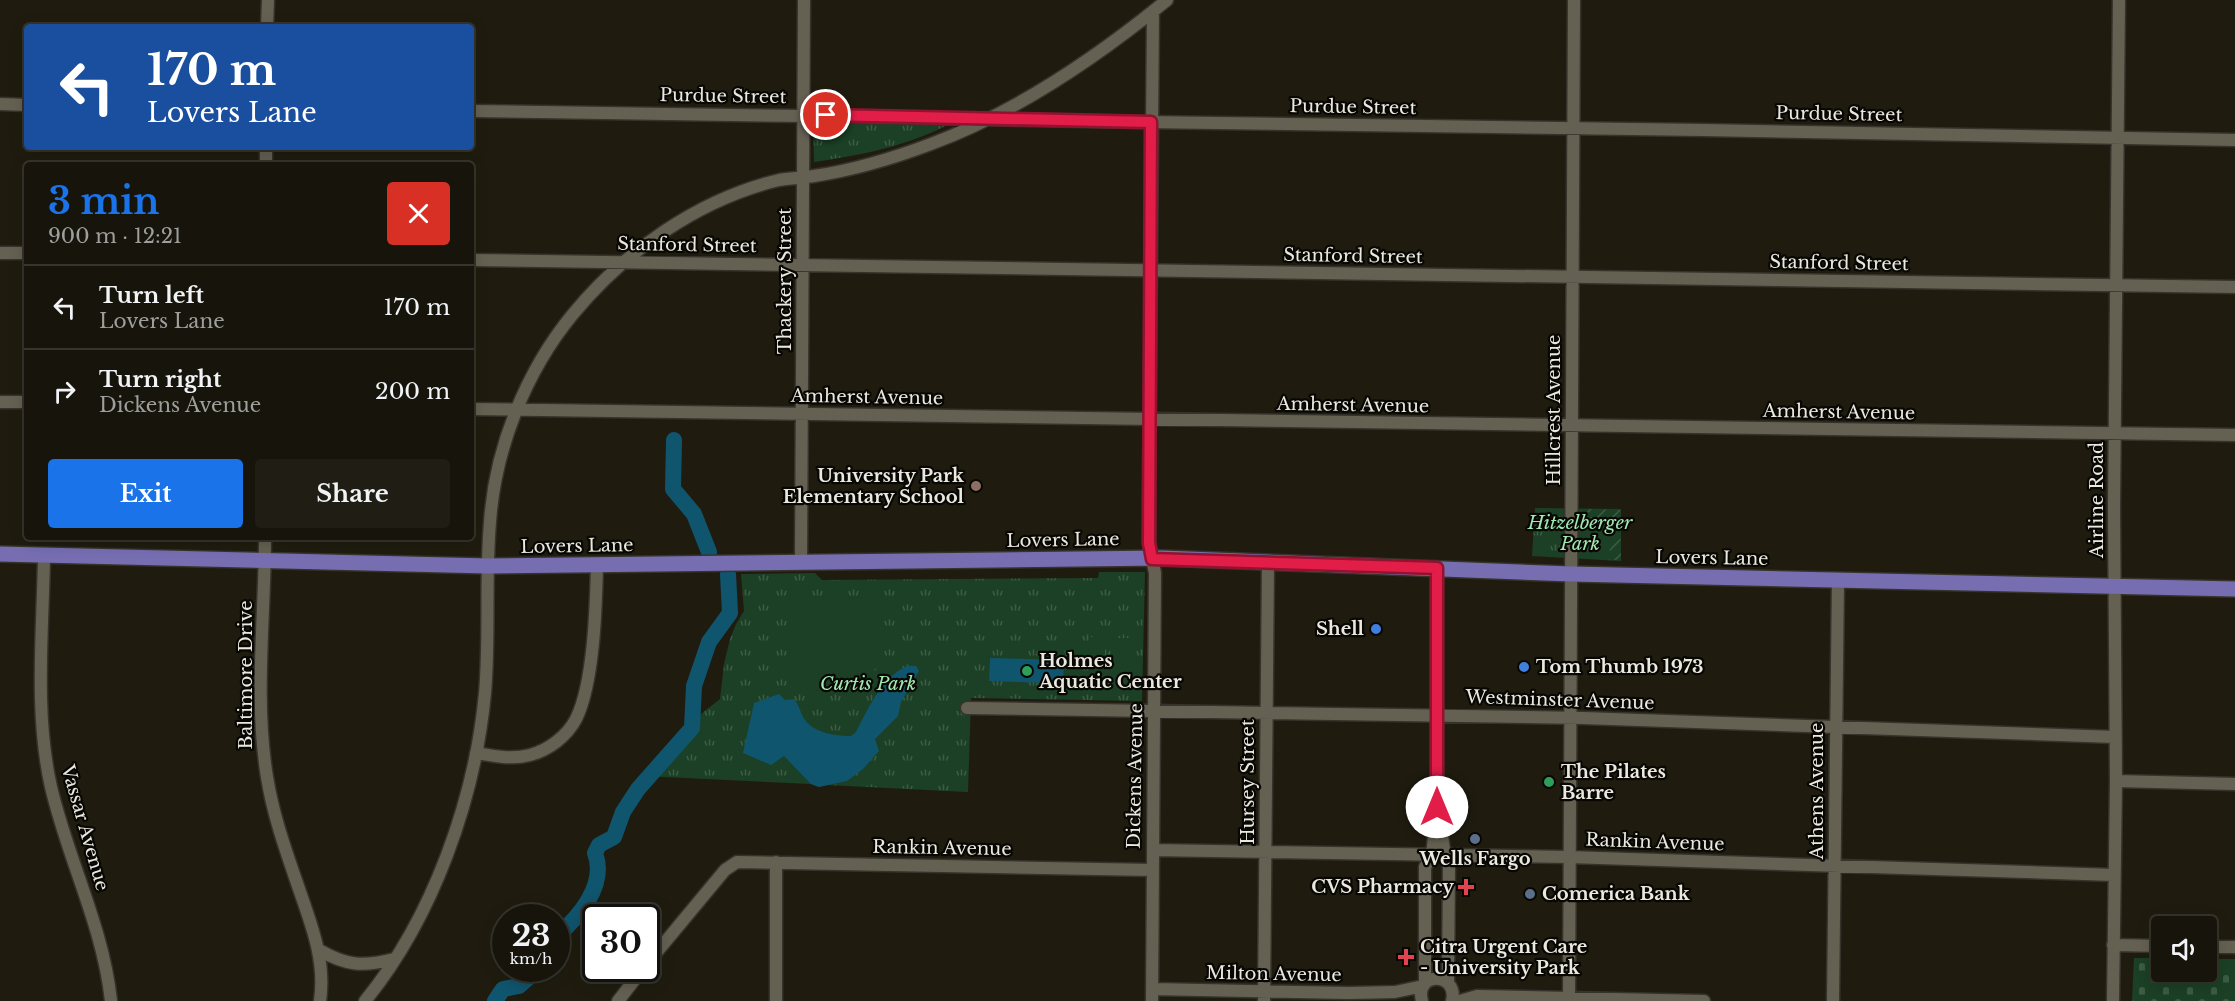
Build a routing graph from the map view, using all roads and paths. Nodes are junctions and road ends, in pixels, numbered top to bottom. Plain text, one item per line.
1 (268, 0) edge
2 (804, 0) edge
3 (1167, 0) edge
4 (1574, 0) edge
5 (2119, 0) edge
6 (1153, 11) junction
7 (267, 24) edge
8 (0, 104) edge
9 (24, 105) edge
10 (474, 111) edge
11 (803, 115) junction
12 (988, 119) junction
13 (1151, 122) junction
14 (1573, 127) junction
15 (2118, 137) junction
16 (2235, 140) edge
17 (803, 177) junction
18 (0, 253) edge
19 (24, 253) edge
20 (474, 260) edge
21 (623, 262) junction
22 (803, 265) junction
23 (1151, 271) junction
24 (1572, 277) junction
25 (2117, 285) junction
26 (2235, 287) edge
27 (0, 402) edge
28 (24, 402) edge
29 (474, 409) edge
30 (517, 410) junction
31 (802, 414) junction
32 (1149, 420) junction
33 (1572, 426) junction
34 (2115, 433) junction
35 (2235, 435) edge
36 (265, 540) edge
37 (0, 554) edge
38 (44, 555) junction
39 (1152, 559) junction
40 (265, 560) junction
41 (801, 562) junction
42 (1268, 562) junction
43 (597, 565) junction
44 (488, 566) junction
45 (1437, 568) junction
46 (1571, 574) junction
47 (1838, 580) junction
48 (2115, 587) junction
49 (2235, 589) edge
50 (967, 708) dead end
51 (1154, 711) junction
52 (1267, 712) junction
53 (1438, 715) junction
54 (1570, 718) junction
55 (1836, 728) junction
56 (2115, 737) junction
57 (476, 753) junction
58 (2115, 781) junction
59 (2235, 784) edge
60 (1152, 850) junction
61 (1266, 852) junction
62 (1438, 856) junction
63 (1569, 857) junction
64 (776, 862) junction
65 (1835, 866) junction
66 (1152, 870) junction
67 (2114, 875) junction
68 (2113, 945) junction
69 (2151, 946) edge
70 (2217, 947) edge
71 (2235, 947) edge
72 (660, 949) edge
73 (319, 950) junction
74 (394, 959) junction
75 (633, 982) edge
76 (1424, 984) junction
77 (1449, 984) junction
78 (1395, 992) junction
79 (1152, 995) edge
80 (1264, 996) edge
81 (1477, 996) junction
82 (1569, 999) edge
83 (111, 1001) edge
84 (320, 1001) edge
85 (365, 1001) edge
86 (618, 1001) edge
87 (776, 1001) edge
88 (1420, 1001) edge
89 (1452, 1001) edge
90 (1460, 1001) edge
91 (1704, 1001) edge
92 (1833, 1001) edge
93 (2113, 1001) edge

1 - 7 street
2 - 11 street, Thackery Street
3 - 6 street
4 - 14 street, Hillcrest Avenue
5 - 15 street, Airline Road
6 - 12 street
6 - 13 street, Dickens Avenue
8 - 9 street
10 - 11 street, Purdue Street
11 - 12 street, Purdue Street
11 - 17 street, Thackery Street
12 - 13 street, Purdue Street
12 - 17 street
13 - 14 street, Purdue Street
13 - 23 street, Dickens Avenue
14 - 15 street, Purdue Street
14 - 24 street, Hillcrest Avenue
15 - 16 street, Purdue Street
15 - 25 street, Airline Road
17 - 21 street
17 - 22 street, Thackery Street
18 - 19 street
20 - 21 street, Stanford Street
21 - 22 street, Stanford Street
21 - 30 street
22 - 23 street, Stanford Street
22 - 31 street, Thackery Street
23 - 24 street, Stanford Street
23 - 32 street, Dickens Avenue
24 - 25 street, Stanford Street
24 - 33 street, Hillcrest Avenue
25 - 26 street, Stanford Street
25 - 34 street, Airline Road
27 - 28 street
29 - 30 street, Amherst Avenue
30 - 31 street, Amherst Avenue
30 - 44 street
31 - 32 street, Amherst Avenue
31 - 41 street, Thackery Street
32 - 33 street, Amherst Avenue
32 - 39 street, Dickens Avenue
33 - 34 street, Amherst Avenue
33 - 46 street, Hillcrest Avenue
34 - 35 street, Amherst Avenue
34 - 48 street, Airline Road
36 - 40 street, Baltimore Drive
37 - 38 main road, Lovers Lane
38 - 40 main road, Lovers Lane
38 - 83 street, Vassar Avenue
39 - 41 main road, Lovers Lane
39 - 42 main road, Lovers Lane
39 - 51 street, Dickens Avenue
40 - 44 main road, Lovers Lane
40 - 73 street, Baltimore Drive
41 - 43 main road, Lovers Lane
42 - 45 main road, Lovers Lane
42 - 52 street, Hursey Street
43 - 44 main road, Lovers Lane
43 - 57 street
44 - 57 street
45 - 46 main road, Lovers Lane
45 - 53 street
46 - 47 main road, Lovers Lane
46 - 54 street, Hillcrest Avenue
47 - 48 main road, Lovers Lane
47 - 55 street, Athens Avenue
48 - 49 main road, Lovers Lane
48 - 56 street, Airline Road
50 - 51 street, Westminster Avenue
51 - 52 street, Westminster Avenue
51 - 60 street, Dickens Avenue
52 - 53 street, Westminster Avenue
52 - 61 street, Hursey Street
53 - 54 street, Westminster Avenue
53 - 62 street
54 - 55 street, Westminster Avenue
54 - 63 street, Hillcrest Avenue
55 - 56 street, Westminster Avenue
55 - 65 street, Athens Avenue
56 - 58 street, Airline Road
57 - 74 street
58 - 59 street
58 - 67 street, Airline Road
60 - 61 street, Rankin Avenue
60 - 66 street, Dickens Avenue
61 - 62 street, Rankin Avenue
61 - 80 street, Hursey Street
62 - 63 street, Rankin Avenue
62 - 76 street
62 - 77 street
63 - 65 street, Rankin Avenue
63 - 82 street, Hillcrest Avenue
64 - 66 street, Rankin Avenue
64 - 72 street, Rankin Avenue
64 - 87 street
65 - 67 street, Rankin Avenue
65 - 92 street, Athens Avenue
66 - 79 street, Dickens Avenue
67 - 68 street, Airline Road
68 - 69 street
68 - 93 street, Airline Road
70 - 71 street
73 - 74 street
73 - 84 street, Baltimore Drive
74 - 85 street
75 - 86 street
76 - 77 street, Milton Avenue
76 - 78 street, Milton Avenue
76 - 88 street
77 - 81 street
77 - 89 street
78 - 80 street, Milton Avenue
78 - 88 street, Milton Avenue
79 - 80 street, Milton Avenue
81 - 82 street
81 - 90 street
82 - 91 street

